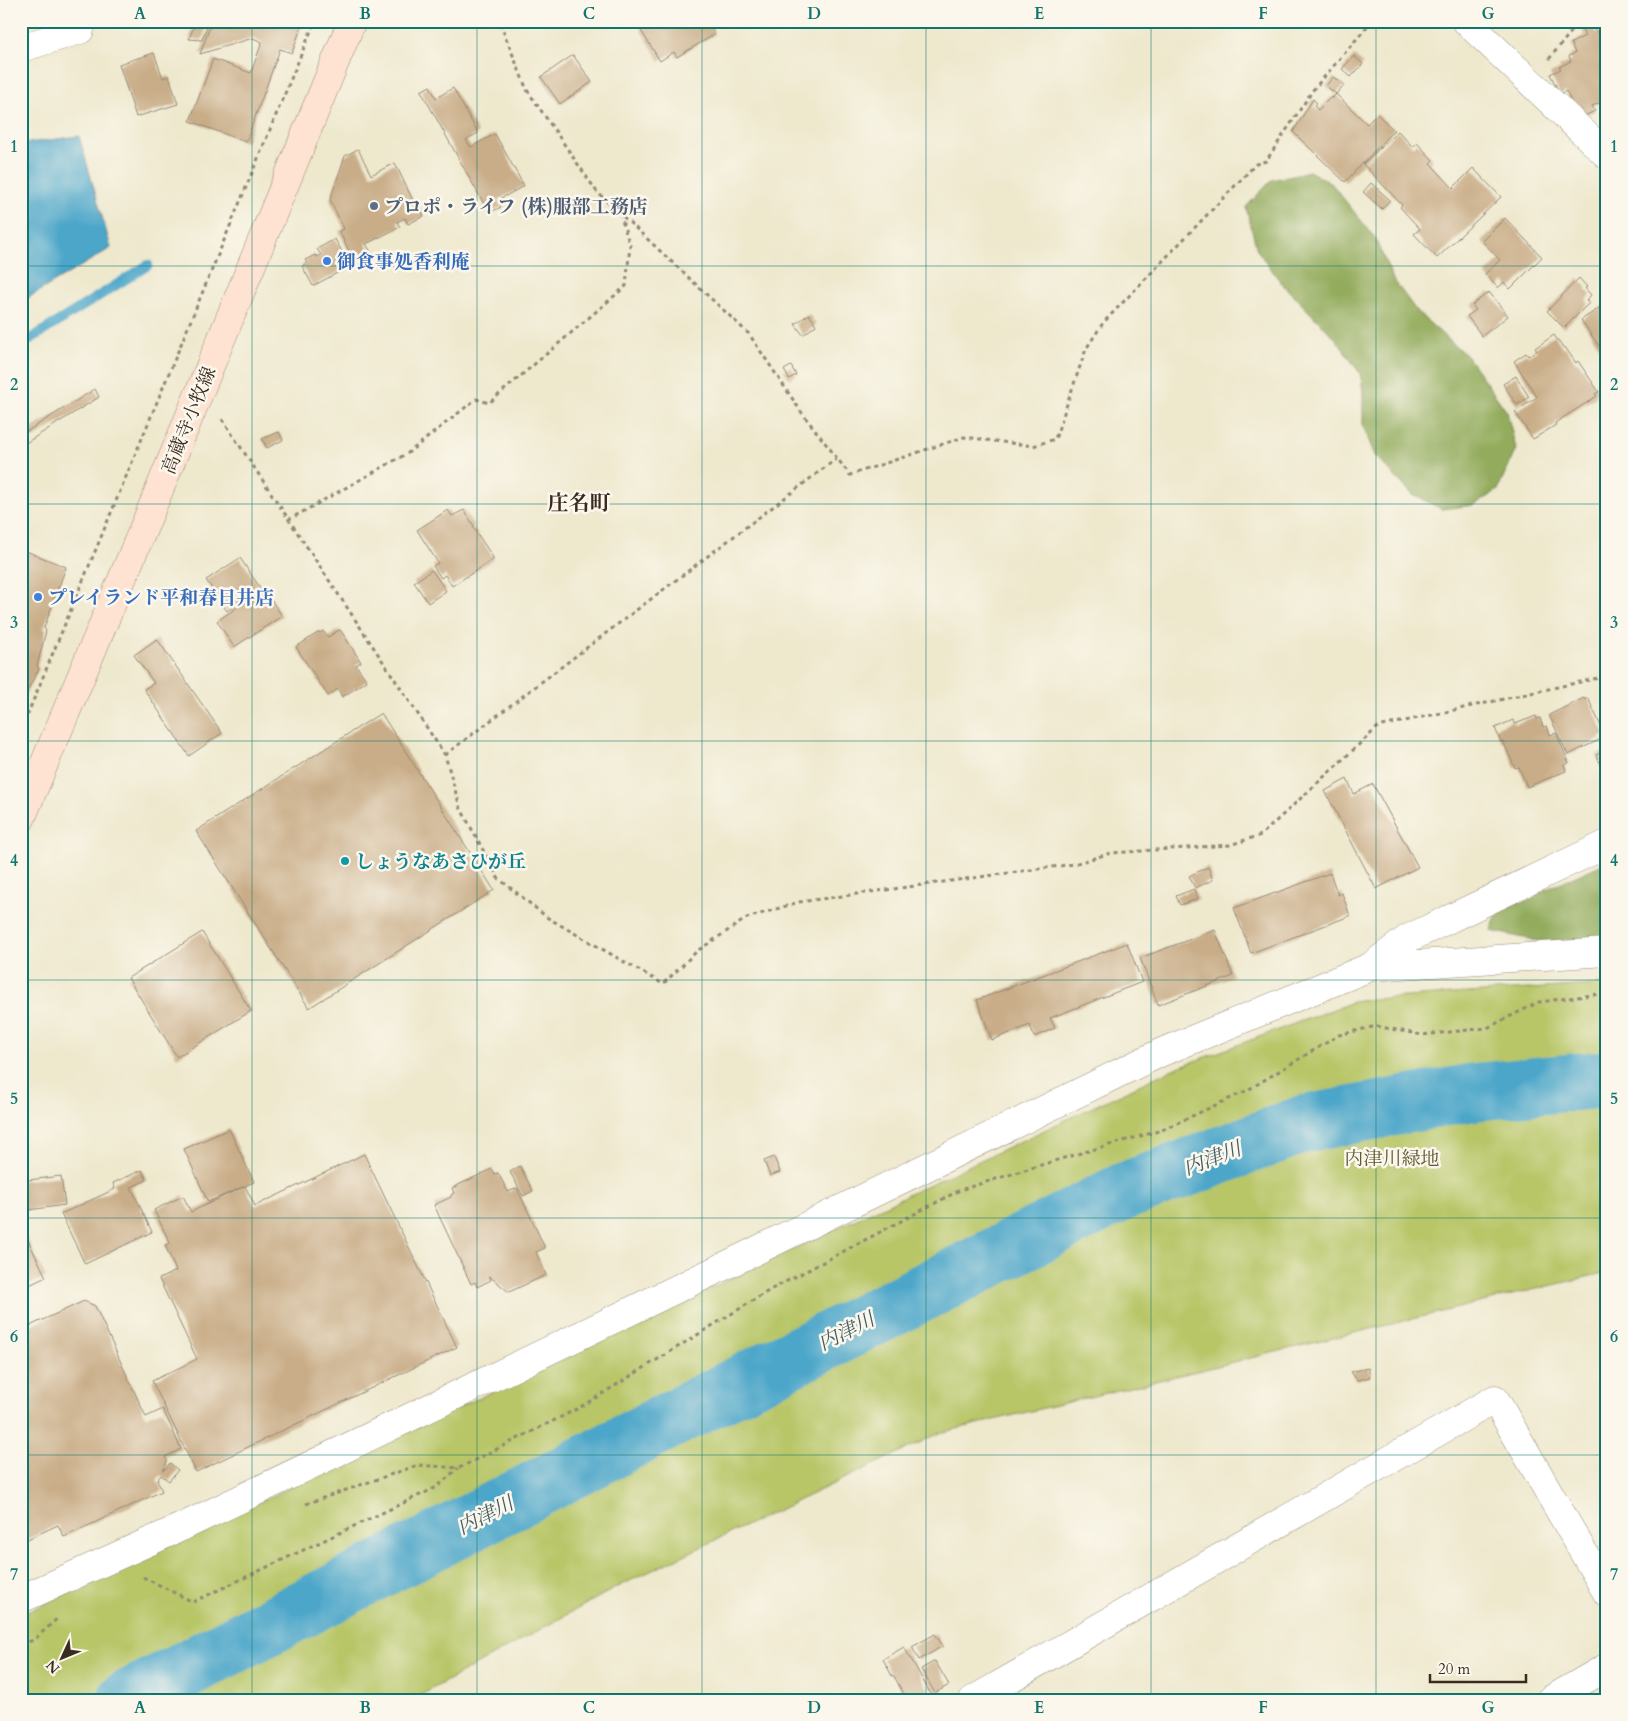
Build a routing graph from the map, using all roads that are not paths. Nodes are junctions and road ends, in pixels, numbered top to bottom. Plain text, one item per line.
1 (81, 21) edge
2 (352, 21) edge
3 (1466, 21) edge
4 (21, 48) edge
5 (1607, 155) edge
6 (21, 819) edge
7 (1607, 844) edge
8 (1607, 952) edge
9 (1370, 967) junction
10 (1607, 1593) edge
11 (21, 1599) edge
12 (1607, 1668) edge
13 (973, 1700) edge
14 (1550, 1700) edge

1 - 4 street
2 - 6 main road, 高蔵寺小牧線
3 - 5 street
7 - 9 street
8 - 9 street
9 - 11 street
10 - 13 street
12 - 14 street

